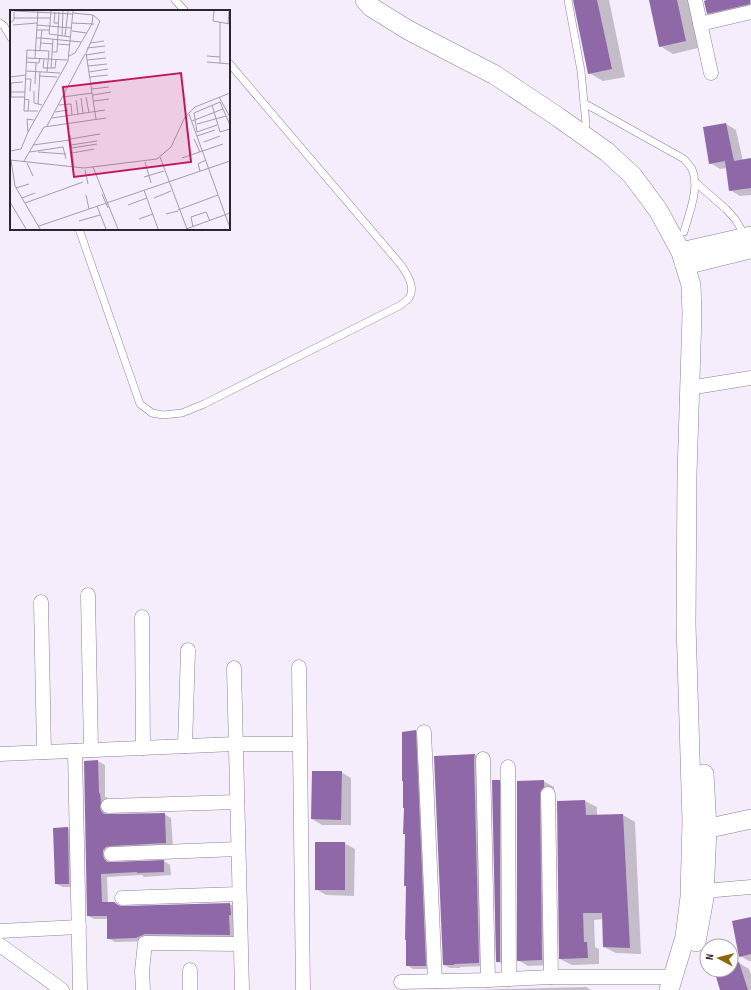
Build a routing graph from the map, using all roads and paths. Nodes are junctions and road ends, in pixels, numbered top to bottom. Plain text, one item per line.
1 (175, 0) edge
2 (365, 0) edge
3 (383, 0) edge
4 (568, 0) edge
5 (695, 0) edge
6 (183, 10) edge
7 (751, 12) edge
8 (0, 23) edge
9 (700, 24) junction
10 (10, 36) edge
11 (230, 64) edge
12 (711, 72) dead end
13 (584, 103) junction
14 (586, 124) junction
15 (695, 182) junction
16 (79, 230) edge
17 (684, 232) junction
18 (749, 241) edge
19 (689, 258) junction
20 (751, 378) edge
21 (701, 386) junction
22 (88, 595) dead end
23 (41, 602) dead end
24 (142, 617) dead end
25 (188, 650) dead end
26 (299, 666) dead end
27 (234, 668) dead end
28 (424, 732) dead end
29 (235, 744) junction
30 (300, 744) junction
31 (185, 746) junction
32 (143, 748) junction
33 (75, 750) junction
34 (91, 750) junction
35 (44, 752) junction
36 (0, 754) edge
37 (483, 759) dead end
38 (508, 767) dead end
39 (548, 794) dead end
40 (237, 802) junction
41 (108, 806) dead end
42 (751, 807) edge
43 (751, 819) edge
44 (699, 825) junction
45 (238, 849) junction
46 (111, 854) dead end
47 (751, 887) edge
48 (704, 891) junction
49 (239, 894) junction
50 (122, 898) dead end
51 (79, 927) junction
52 (0, 931) edge
53 (240, 944) junction
54 (0, 945) edge
55 (190, 970) dead end
56 (551, 977) junction
57 (509, 979) junction
58 (488, 980) junction
59 (401, 982) dead end
60 (441, 984) edge
61 (675, 986) edge
62 (62, 990) edge
63 (80, 990) edge
64 (143, 990) edge
65 (190, 990) edge
66 (242, 990) edge
67 (303, 990) edge

1 - 6 lane
2 - 19 main road
3 - 14 main road
4 - 13 lane
5 - 9 street
7 - 9 street
8 - 10 lane
9 - 12 street
11 - 16 lane
13 - 14 lane
13 - 15 lane
14 - 17 main road
15 - 17 lane
15 - 18 lane
17 - 19 main road
18 - 19 main road
19 - 21 main road
19 - 44 main road
20 - 21 street
21 - 44 main road
22 - 34 street
23 - 35 street
24 - 32 street
25 - 31 street
26 - 30 street
27 - 29 street
28 - 60 street
29 - 30 street
29 - 31 street
29 - 40 street
30 - 67 street
31 - 32 street
32 - 34 street
33 - 34 street
33 - 35 street
33 - 51 street
35 - 36 street
37 - 58 street
38 - 57 street
39 - 56 street
40 - 41 street
40 - 45 street
42 - 44 main road
43 - 44 main road
44 - 48 main road
44 - 61 main road
45 - 46 street
45 - 49 street
47 - 48 street
48 - 61 main road
49 - 50 street
49 - 53 street
51 - 52 street
51 - 63 street
53 - 64 street
53 - 66 street
54 - 62 street
55 - 65 street
56 - 57 street
56 - 61 street
57 - 58 street
58 - 60 street
59 - 60 street

